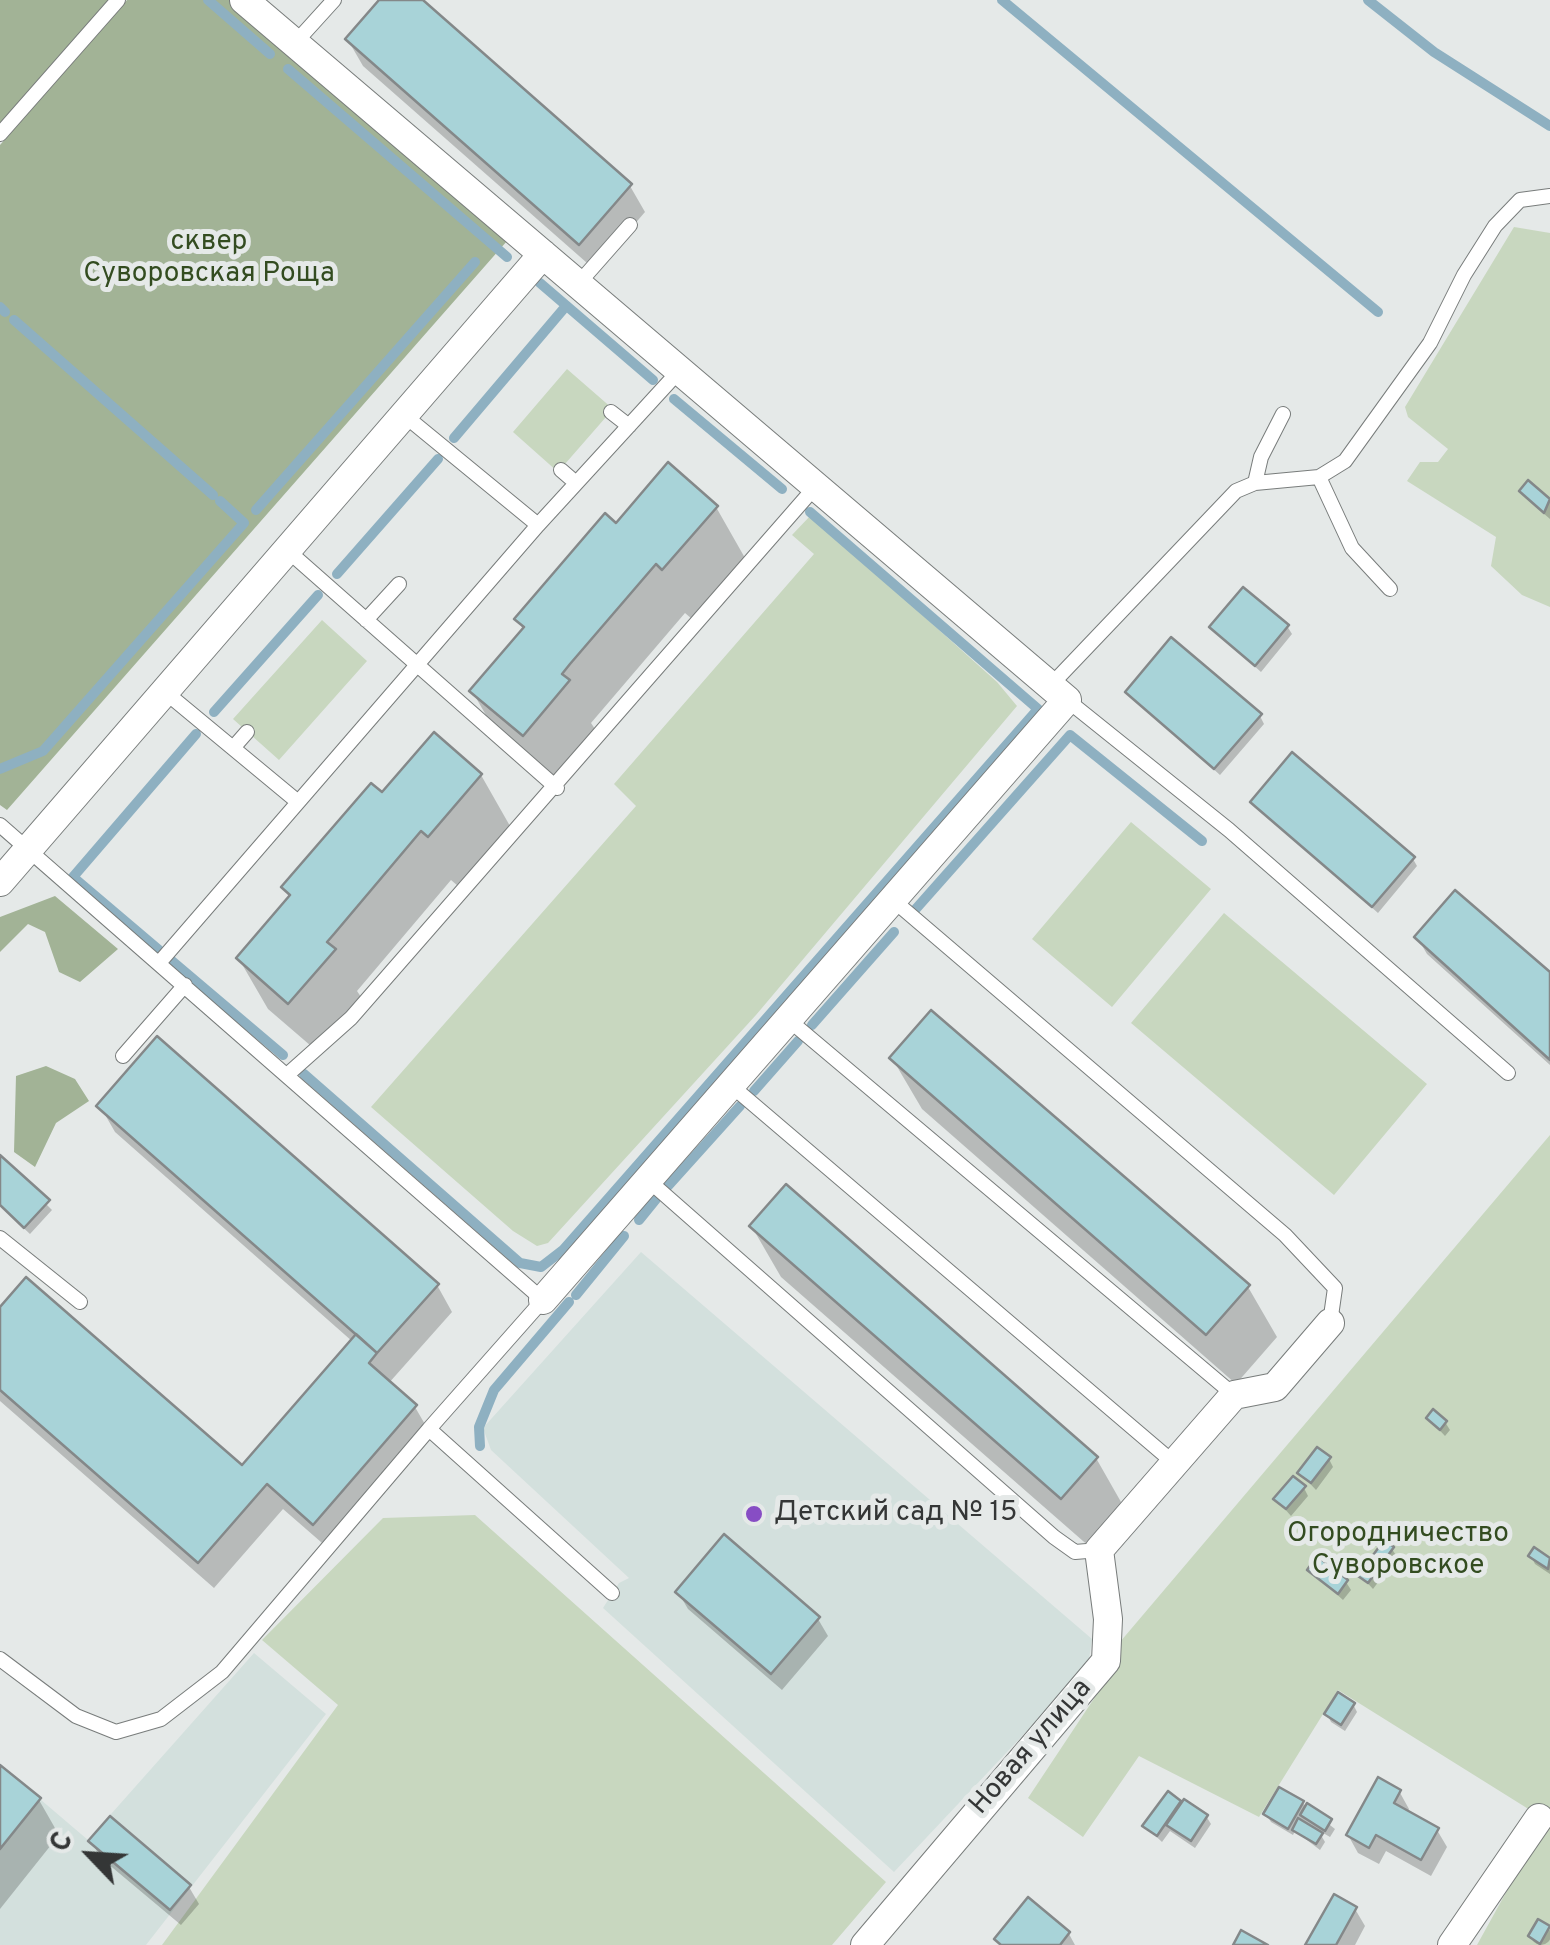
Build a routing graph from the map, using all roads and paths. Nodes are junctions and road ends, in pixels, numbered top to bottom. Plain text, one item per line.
1 (118, 0) edge
2 (244, 0) edge
3 (334, 0) edge
4 (295, 44) junction
5 (0, 134) edge
6 (1550, 196) edge
7 (630, 225) dead end
8 (543, 254) junction
9 (578, 284) junction
10 (680, 370) junction
11 (611, 412) dead end
12 (404, 414) junction
13 (1282, 414) dead end
14 (628, 426) junction
15 (561, 470) dead end
16 (1318, 477) junction
17 (1255, 483) junction
18 (576, 484) junction
19 (816, 486) junction
20 (538, 526) junction
21 (288, 550) junction
22 (399, 584) dead end
23 (1390, 589) dead end
24 (366, 620) junction
25 (417, 665) junction
26 (164, 691) junction
27 (1059, 693) junction
28 (247, 732) dead end
29 (233, 748) junction
30 (556, 788) junction
31 (298, 802) junction
32 (0, 826) edge
33 (28, 850) junction
34 (0, 882) edge
35 (894, 900) junction
36 (159, 963) junction
37 (185, 985) junction
38 (790, 1021) junction
39 (123, 1056) dead end
40 (1508, 1073) dead end
41 (287, 1076) junction
42 (733, 1087) junction
43 (648, 1180) junction
44 (0, 1238) edge
45 (542, 1300) junction
46 (80, 1302) dead end
47 (1330, 1323) joint
48 (1234, 1396) junction
49 (430, 1429) junction
50 (1174, 1463) junction
51 (1099, 1550) junction
52 (612, 1593) dead end
53 (0, 1659) edge
54 (1540, 1818) dead end
55 (865, 1945) edge
56 (1452, 1945) edge

1 - 5 lane
2 - 4 street
3 - 4 lane
4 - 8 street
6 - 16 lane
7 - 9 lane
8 - 9 street
8 - 12 street
9 - 10 street
10 - 14 lane
10 - 19 street
11 - 14 lane
12 - 20 lane
12 - 21 street
13 - 17 lane
14 - 18 lane
15 - 18 lane
16 - 17 lane
16 - 23 lane
17 - 27 lane
18 - 20 lane
19 - 27 street
19 - 30 lane
20 - 25 lane
21 - 24 lane
21 - 26 street
22 - 24 lane
24 - 25 lane
25 - 30 lane
25 - 31 lane
26 - 29 lane
26 - 33 street
27 - 35 street
27 - 40 lane
28 - 29 lane
29 - 31 lane
30 - 41 lane
31 - 36 lane
32 - 33 lane
33 - 34 street
33 - 36 lane
35 - 38 street
35 - 47 lane
36 - 37 lane
37 - 39 lane
37 - 41 lane
38 - 42 street
38 - 48 lane
41 - 45 lane
42 - 43 street
42 - 50 lane
43 - 45 street
43 - 51 lane
44 - 46 lane
45 - 49 lane
47 - 48 street
48 - 50 street
49 - 52 lane
49 - 53 lane
50 - 51 street
51 - 55 street, Новая улица
54 - 56 street

